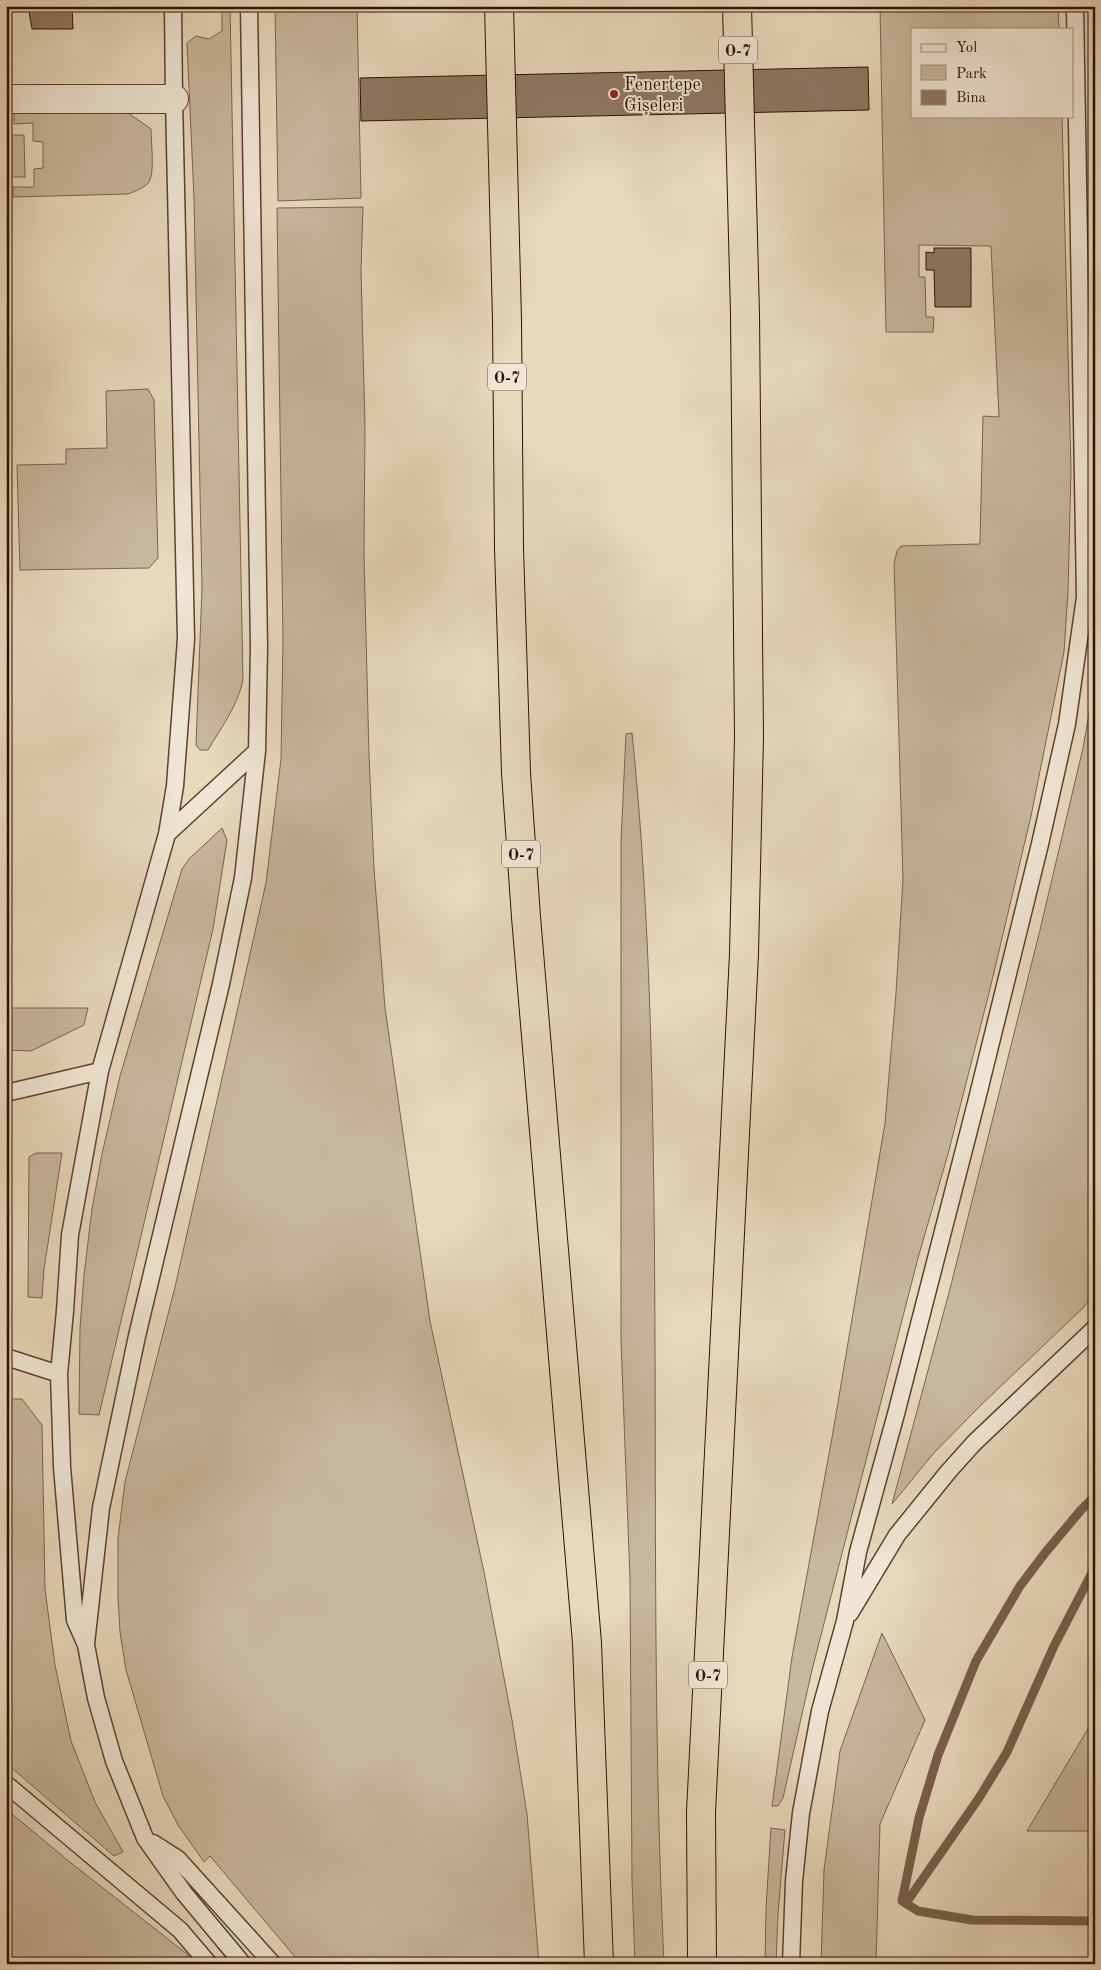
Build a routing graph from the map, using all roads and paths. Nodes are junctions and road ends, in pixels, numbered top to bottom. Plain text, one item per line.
1 (173, 6) edge
2 (248, 6) edge
3 (499, 6) edge
4 (737, 6) edge
5 (1075, 6) edge
6 (6, 99) edge
7 (174, 99) junction
8 (257, 750) junction
9 (167, 834) junction
10 (100, 1071) junction
11 (6, 1092) edge
12 (1095, 1318) edge
13 (1095, 1328) edge
14 (1080, 1342) junction
15 (6, 1357) edge
16 (59, 1374) junction
17 (845, 1621) junction
18 (86, 1645) junction
19 (6, 1784) edge
20 (145, 1838) junction
21 (209, 1964) edge
22 (243, 1964) edge
23 (273, 1964) edge
24 (599, 1964) edge
25 (702, 1964) edge
26 (791, 1964) edge

1 - 7 lane
2 - 8 lane
3 - 24 highway, O-7
4 - 25 highway, O-7
5 - 17 lane
6 - 7 street
7 - 9 lane
8 - 9 lane
8 - 18 lane
9 - 10 lane
10 - 11 lane
10 - 16 lane
12 - 14 lane
13 - 14 lane
14 - 17 lane
15 - 16 lane
16 - 18 lane
17 - 26 lane
18 - 20 lane
19 - 21 lane
20 - 22 lane
20 - 23 lane

